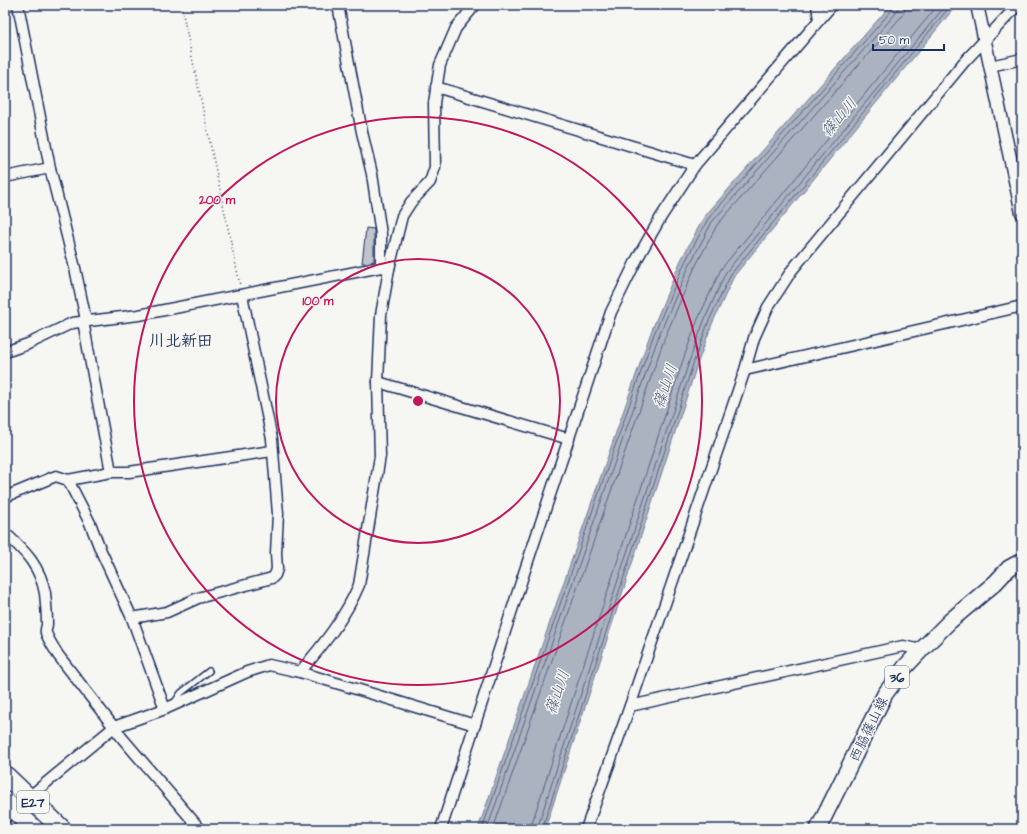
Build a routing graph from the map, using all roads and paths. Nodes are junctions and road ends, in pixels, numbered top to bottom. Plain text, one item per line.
1 (18, 5) edge
2 (180, 5) edge
3 (338, 5) edge
4 (475, 5) edge
5 (817, 5) edge
6 (832, 5) edge
7 (977, 5) edge
8 (1018, 5) edge
9 (819, 20) junction
10 (984, 37) junction
11 (1022, 59) edge
12 (990, 66) junction
13 (436, 87) junction
14 (695, 165) junction
15 (50, 168) junction
16 (5, 177) edge
17 (1022, 213) edge
18 (385, 268) junction
19 (242, 295) junction
20 (1022, 306) edge
21 (84, 320) junction
22 (5, 352) edge
23 (745, 370) junction
24 (378, 382) junction
25 (570, 439) junction
26 (272, 451) junction
27 (111, 472) junction
28 (68, 480) junction
29 (5, 497) edge
30 (5, 533) edge
31 (1022, 561) edge
32 (132, 618) junction
33 (921, 650) junction
34 (208, 671) dead end
35 (300, 672) junction
36 (630, 706) junction
37 (169, 707) junction
38 (475, 725) junction
39 (114, 727) junction
40 (5, 776) edge
41 (35, 792) dead end
42 (6, 811) edge
43 (34, 829) edge
44 (62, 829) edge
45 (200, 829) edge
46 (441, 829) edge
47 (586, 829) edge
48 (818, 829) edge

1 - 15 street
2 - 19 path
3 - 18 street
4 - 13 street
5 - 9 street
6 - 9 street
7 - 10 street
8 - 10 street
9 - 14 street
10 - 12 street
10 - 23 street
11 - 12 street
12 - 17 street
13 - 14 street
13 - 18 street
14 - 25 street
15 - 16 street
15 - 21 street
18 - 19 street
18 - 24 street
19 - 21 street
19 - 26 street
20 - 23 street
21 - 22 street
21 - 27 street
23 - 36 street
24 - 25 street
24 - 35 street
25 - 38 street
26 - 27 street
26 - 32 street
27 - 28 street
28 - 29 street
28 - 32 street
30 - 39 street
31 - 33 main road, 西脇篠山線 / 36
32 - 37 street
33 - 36 street
33 - 48 main road, 西脇篠山線 / 36
34 - 37 lane
35 - 37 street
35 - 38 street
36 - 47 street
37 - 39 street
38 - 46 street
39 - 41 street
39 - 45 street
40 - 44 highway, E27
42 - 43 highway, E27

